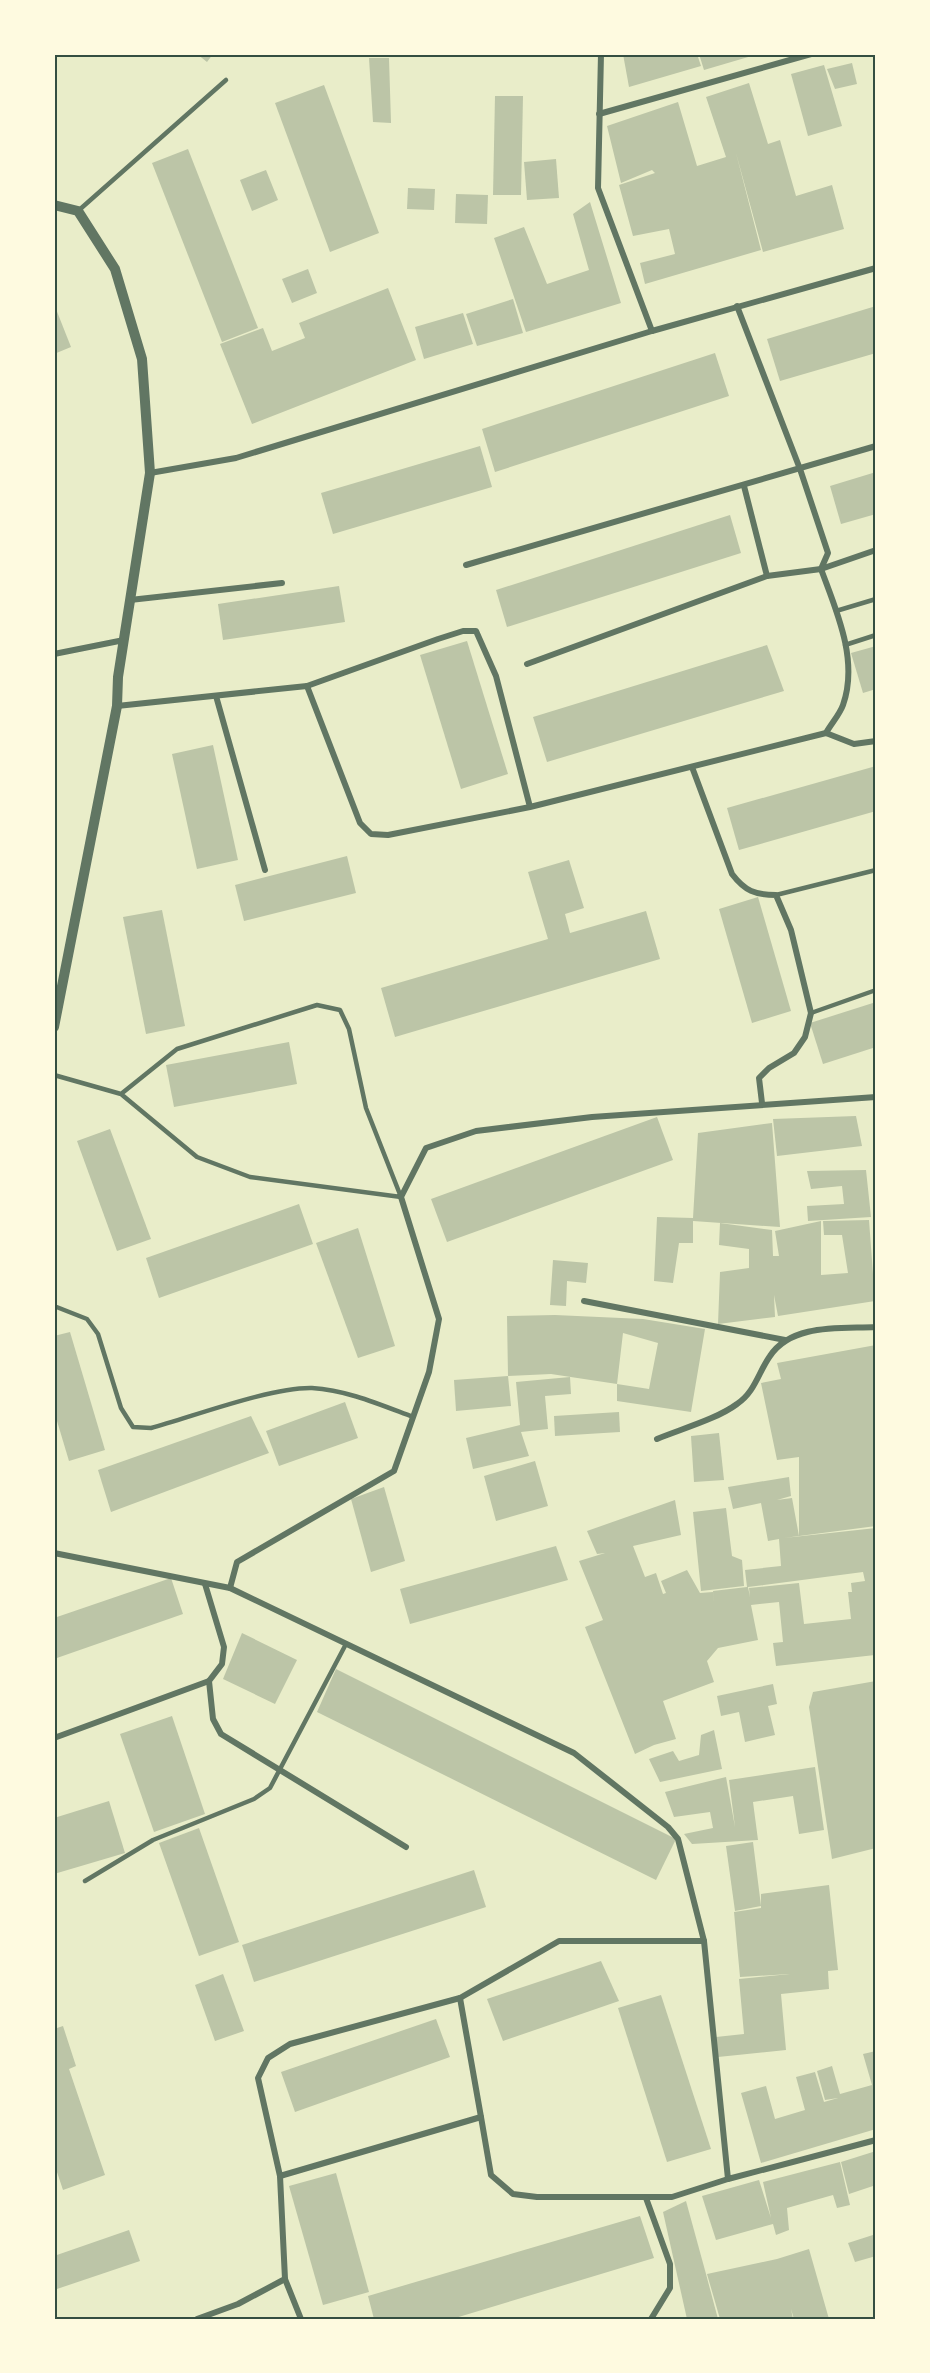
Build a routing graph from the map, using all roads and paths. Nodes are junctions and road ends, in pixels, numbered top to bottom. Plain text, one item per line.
1 (601, 54) edge
2 (811, 54) edge
3 (226, 80) dead end
4 (598, 114) junction
5 (54, 205) edge
6 (78, 211) junction
7 (876, 268) edge
8 (737, 306) junction
9 (652, 331) junction
10 (876, 446) edge
11 (800, 469) junction
12 (150, 473) junction
13 (744, 486) junction
14 (876, 550) edge
15 (466, 565) dead end
16 (821, 568) junction
17 (767, 576) junction
18 (282, 583) dead end
19 (876, 599) edge
20 (130, 600) junction
21 (836, 611) junction
22 (876, 635) edge
23 (124, 640) junction
24 (845, 645) junction
25 (54, 654) edge
26 (526, 664) dead end
27 (307, 686) junction
28 (216, 696) junction
29 (117, 706) junction
30 (826, 733) junction
31 (876, 741) edge
32 (692, 767) junction
33 (530, 807) junction
34 (265, 870) dead end
35 (876, 870) edge
36 (776, 895) junction
37 (876, 990) edge
38 (811, 1013) junction
39 (54, 1027) edge
40 (54, 1076) edge
41 (121, 1094) junction
42 (876, 1097) edge
43 (762, 1103) junction
44 (401, 1197) junction
45 (584, 1301) dead end
46 (54, 1306) edge
47 (876, 1327) edge
48 (784, 1340) junction
49 (413, 1417) junction
50 (657, 1439) dead end
51 (54, 1553) edge
52 (205, 1584) junction
53 (230, 1588) junction
54 (346, 1644) junction
55 (209, 1681) junction
56 (54, 1738) edge
57 (281, 1771) junction
58 (406, 1847) dead end
59 (85, 1881) dead end
60 (704, 1941) junction
61 (460, 1998) junction
62 (481, 2117) junction
63 (876, 2140) edge
64 (280, 2176) junction
65 (728, 2179) junction
66 (646, 2198) junction
67 (285, 2278) junction
68 (197, 2319) edge
69 (301, 2319) edge
70 (651, 2319) edge

1 - 4 street
2 - 4 street
3 - 6 lane
4 - 9 street
5 - 6 street
6 - 12 street
7 - 8 street
8 - 9 street
8 - 11 street
9 - 12 street
10 - 11 street
11 - 13 street
11 - 16 street
12 - 20 street
13 - 15 street
13 - 17 street
14 - 16 street
16 - 17 street
16 - 21 street
17 - 26 street
18 - 20 street
19 - 21 lane
20 - 23 street
21 - 24 street
22 - 24 lane
23 - 25 street
23 - 29 street
24 - 30 street
27 - 28 street
27 - 33 street
27 - 33 street
28 - 29 street
28 - 34 street
29 - 39 street
30 - 31 street
30 - 32 street
32 - 33 street
32 - 36 street
35 - 36 lane
36 - 38 street
37 - 38 lane
38 - 43 street
40 - 41 lane
41 - 44 lane
41 - 44 lane
42 - 43 street
43 - 44 street
44 - 49 street
45 - 48 street
46 - 49 lane
47 - 48 street
48 - 50 street
49 - 53 street
51 - 52 street
52 - 53 street
52 - 55 street
53 - 54 street
54 - 57 lane
54 - 60 street
55 - 56 street
55 - 57 street
57 - 58 street
57 - 59 lane
60 - 61 street
60 - 65 street
61 - 62 street
61 - 64 street
62 - 64 street
62 - 66 street
63 - 65 street
64 - 67 street
65 - 66 street
66 - 70 street
67 - 68 street
67 - 69 street

